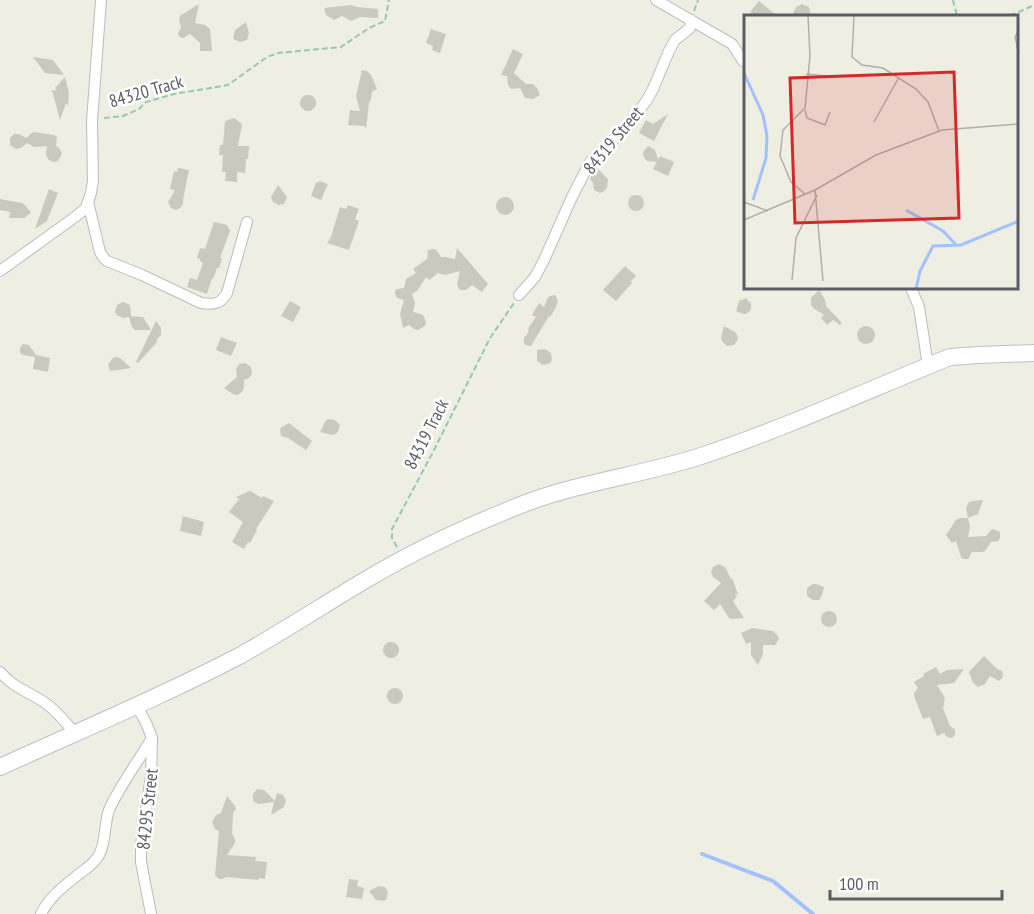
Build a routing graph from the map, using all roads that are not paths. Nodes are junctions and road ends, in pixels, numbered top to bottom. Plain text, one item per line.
1 (101, 0) edge
2 (656, 0) edge
3 (691, 20) junction
4 (744, 62) edge
5 (88, 202) junction
6 (247, 222) dead end
7 (0, 271) edge
8 (912, 290) edge
9 (519, 295) road end
10 (1034, 353) edge
11 (928, 366) junction
12 (0, 672) edge
13 (137, 706) junction
14 (75, 733) junction
15 (152, 738) junction
16 (0, 767) edge
17 (41, 914) edge
18 (151, 914) edge

1 - 5 street
2 - 3 street
3 - 4 street
3 - 9 street, 84319 Street
5 - 6 street
5 - 7 street
8 - 11 street
10 - 11 street
11 - 13 street
12 - 14 street
13 - 14 street
13 - 15 street, 84295 Street
14 - 16 street
15 - 17 street
15 - 18 street, 84295 Street

